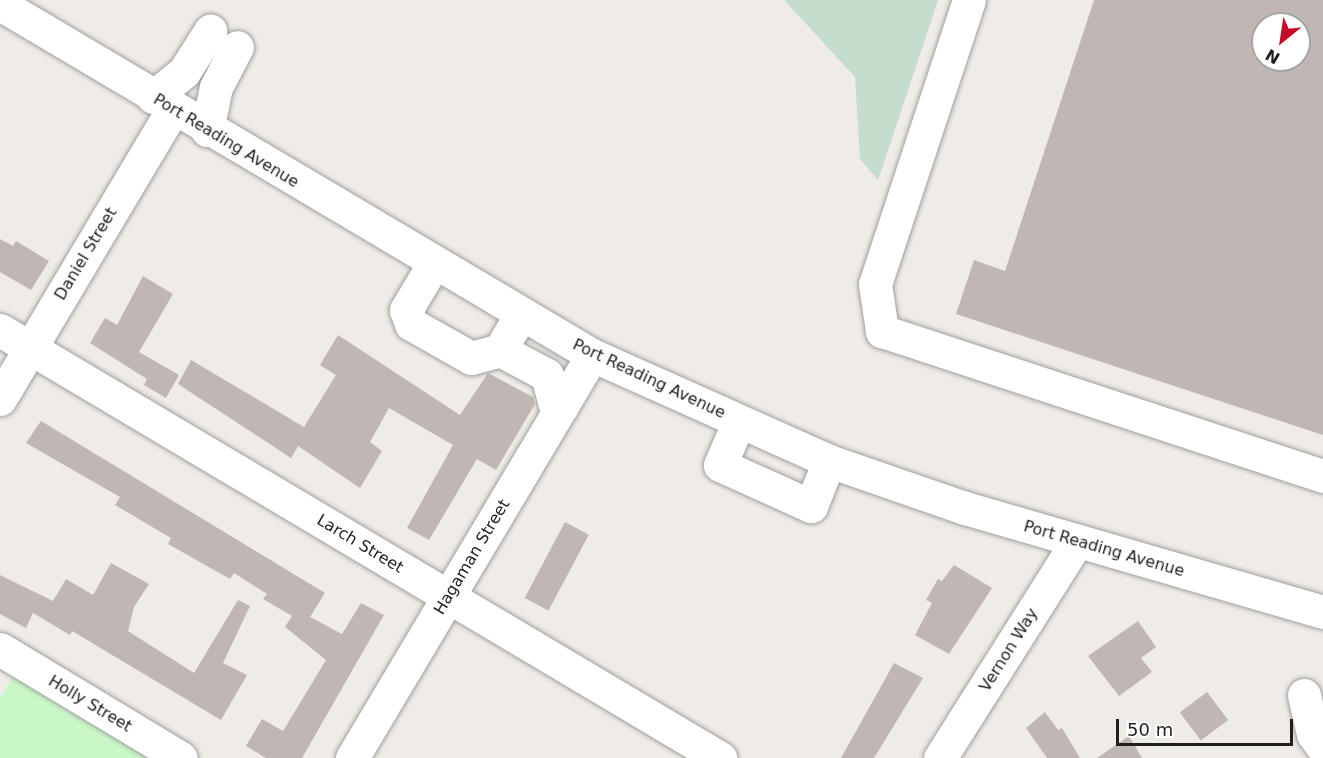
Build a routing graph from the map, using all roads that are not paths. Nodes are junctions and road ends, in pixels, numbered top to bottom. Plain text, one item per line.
1 (969, 0) edge
2 (0, 4) edge
3 (163, 103) junction
4 (207, 130) junction
5 (434, 263) junction
6 (521, 314) junction
7 (0, 330) edge
8 (30, 348) junction
9 (500, 350) junction
10 (592, 355) junction
11 (0, 399) edge
12 (562, 407) junction
13 (739, 421) junction
14 (829, 461) junction
15 (1323, 476) edge
16 (1077, 542) junction
17 (449, 597) junction
18 (1323, 612) edge
19 (0, 650) edge
20 (1304, 695) dead end
21 (1323, 748) edge
22 (956, 750) edge
23 (181, 758) edge
24 (352, 758) edge
25 (720, 758) edge

1 - 15 street
2 - 3 street, Port Reading Avenue
3 - 4 street, Port Reading Avenue
3 - 4 street
3 - 8 street, Daniel Street
4 - 5 street, Port Reading Avenue
5 - 6 street, Port Reading Avenue
5 - 9 street
6 - 9 street
6 - 10 street, Port Reading Avenue
7 - 8 street, Larch Street
8 - 11 street, Daniel Street
8 - 17 street, Larch Street
9 - 12 street
10 - 12 street, Hagaman Street
10 - 13 street, Port Reading Avenue
12 - 17 street, Hagaman Street
13 - 14 street, Port Reading Avenue
13 - 14 street
14 - 16 street, Port Reading Avenue
16 - 18 street, Port Reading Avenue
16 - 22 street, Vernon Way
17 - 24 street, Hagaman Street
17 - 25 street, Larch Street
19 - 23 street, Holly Street
20 - 21 street

